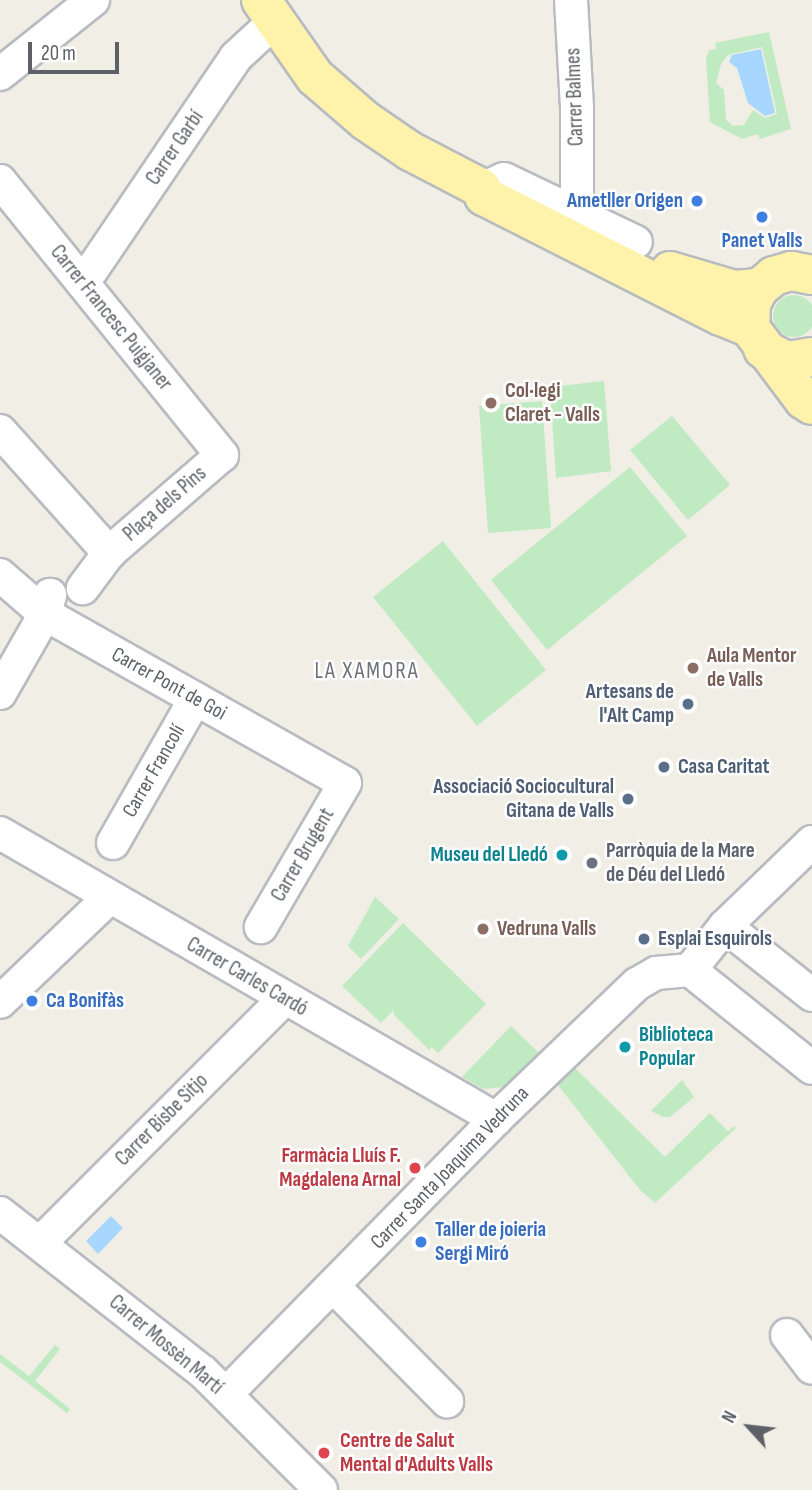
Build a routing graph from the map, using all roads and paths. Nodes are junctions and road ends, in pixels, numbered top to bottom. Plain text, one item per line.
1 (93, 0) edge
2 (571, 0) edge
3 (268, 10) edge
4 (0, 74) edge
5 (0, 180) edge
6 (486, 186) junction
7 (565, 198) junction
8 (641, 252) junction
9 (812, 275) edge
10 (83, 283) junction
11 (760, 288) junction
12 (757, 339) junction
13 (812, 357) edge
14 (812, 405) edge
15 (0, 431) edge
16 (222, 455) joint
17 (109, 553) junction
18 (0, 575) edge
19 (83, 588) dead end
20 (49, 605) junction
21 (0, 693) edge
22 (195, 699) junction
23 (345, 783) joint
24 (0, 833) edge
25 (812, 842) edge
26 (113, 843) dead end
27 (109, 898) junction
28 (725, 926) junction
29 (261, 928) dead end
30 (690, 970) junction
31 (812, 995) edge
32 (285, 999) junction
33 (0, 1002) edge
34 (812, 1068) edge
35 (496, 1119) junction
36 (0, 1213) edge
37 (40, 1243) junction
38 (334, 1287) junction
39 (787, 1335) dead end
40 (812, 1368) edge
41 (226, 1394) junction
42 (447, 1401) dead end
43 (321, 1490) edge

1 - 4 street
2 - 7 street, Carrer Balmes
3 - 6 main road
3 - 10 street, Carrer Garbí
5 - 10 street, Carrer Francesc Puigjaner
6 - 7 street
6 - 8 main road
6 - 12 main road
7 - 8 street
8 - 11 main road
9 - 11 main road
10 - 16 street, Carrer Francesc Puigjaner
11 - 12 main road
12 - 13 main road
12 - 14 main road
15 - 17 street
16 - 17 street, Plaça dels Pins
17 - 19 street
18 - 20 street, Carrer Pont de Goi
20 - 21 street
20 - 22 street, Carrer Pont de Goi
22 - 23 street, Carrer Pont de Goi
22 - 26 street, Carrer Francolí
23 - 29 street, Carrer Brugent
24 - 27 street, Carrer Carles Cardó
25 - 28 street
27 - 32 street, Carrer Carles Cardó
27 - 33 street
28 - 30 street
28 - 31 street
30 - 34 street
30 - 35 street, Carrer Santa Joaquima Vedruna
32 - 35 street, Carrer Carles Cardó
32 - 37 street, Carrer Bisbe Sitjo
35 - 38 street, Carrer Santa Joaquima Vedruna
36 - 37 street, Carrer Mossèn Martí
37 - 41 street, Carrer Mossèn Martí
38 - 41 street, Carrer Santa Joaquima Vedruna
38 - 42 street
39 - 40 street
41 - 43 street, Carrer Mossèn Martí

